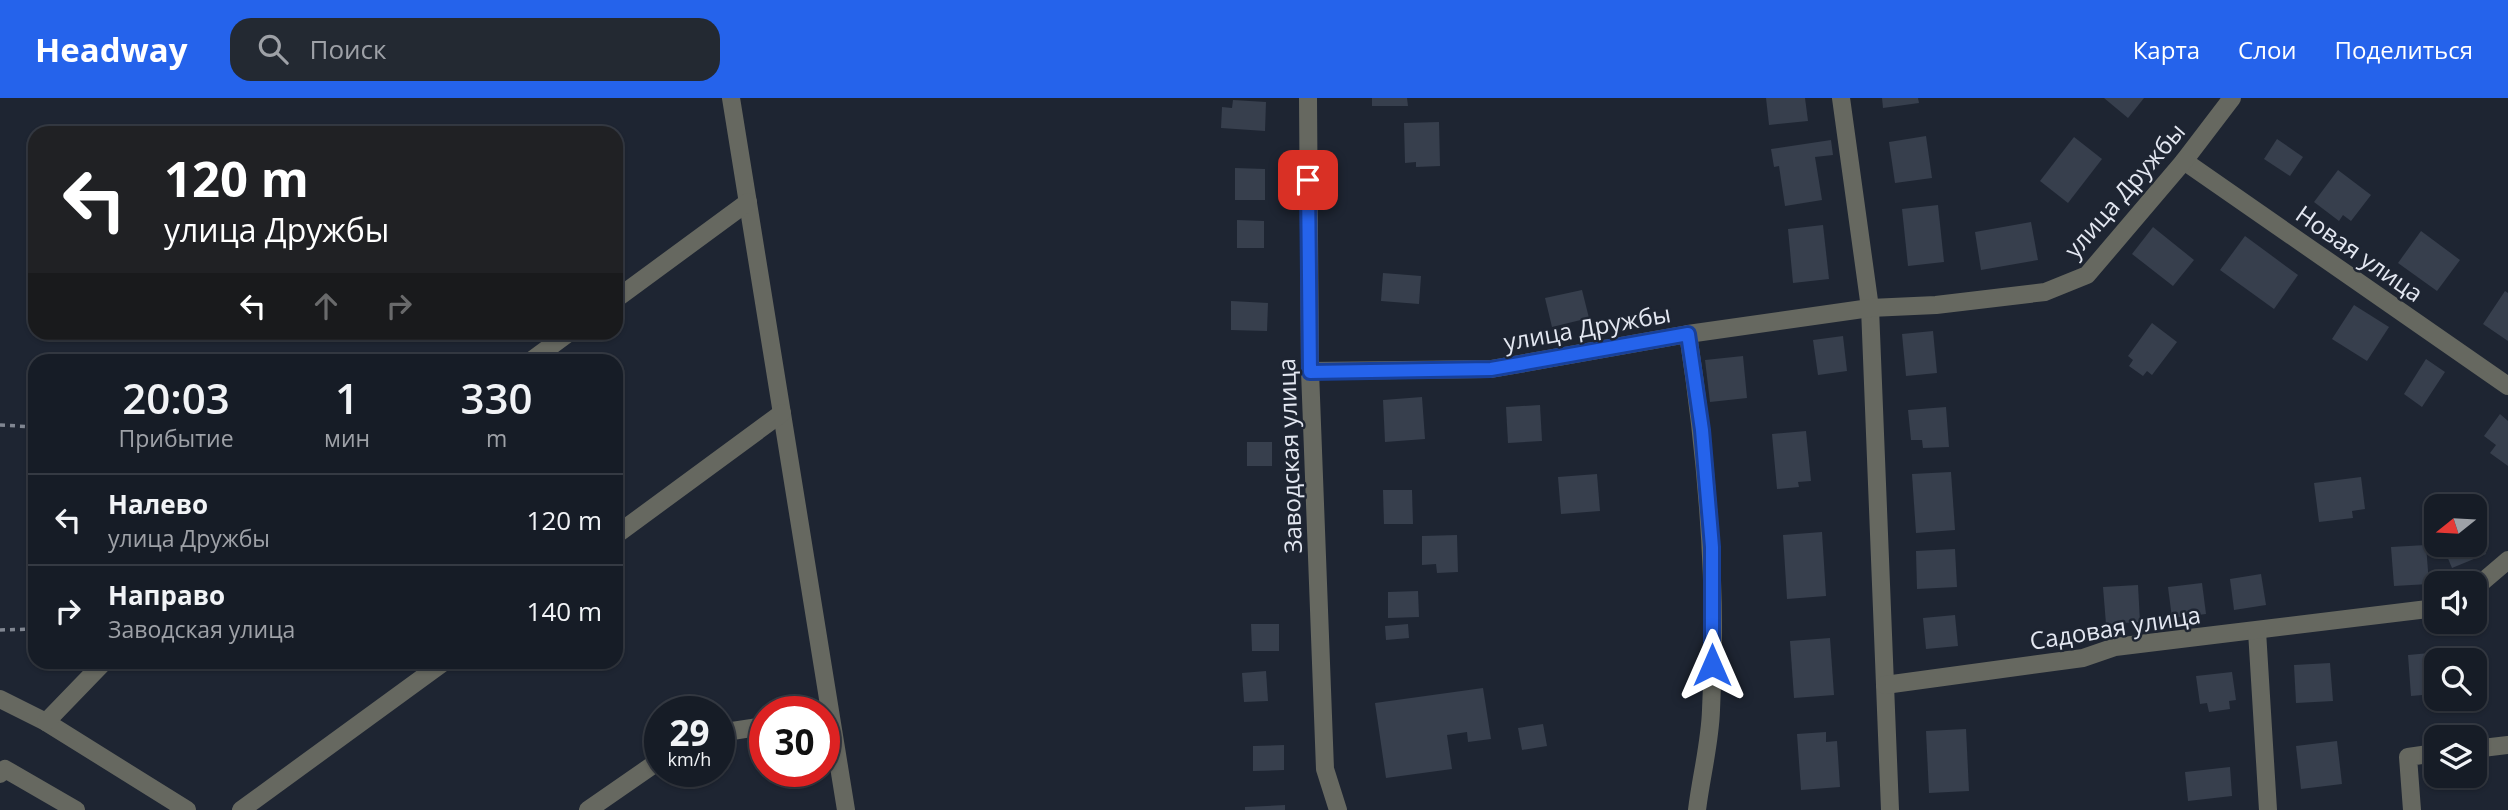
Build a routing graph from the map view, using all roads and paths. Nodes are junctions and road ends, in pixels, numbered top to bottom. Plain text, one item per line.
1 (731, 98) edge
2 (1307, 98) edge
3 (1841, 98) edge
4 (2232, 98) edge
5 (2184, 161) junction
6 (748, 202) junction
7 (623, 294) edge
8 (1870, 308) junction
9 (1688, 334) junction
10 (559, 340) edge
11 (540, 354) edge
12 (1310, 372) junction
13 (2508, 386) edge
14 (782, 414) junction
15 (0, 425) edge
16 (28, 427) edge
17 (623, 530) edge
18 (2508, 560) edge
19 (2487, 578) edge
20 (2424, 610) edge
21 (28, 629) edge
22 (0, 631) edge
23 (2257, 631) junction
24 (97, 669) edge
25 (434, 669) edge
26 (1885, 685) junction
27 (825, 696) edge
28 (0, 699) edge
29 (46, 722) junction
30 (2508, 745) edge
31 (2487, 747) edge
32 (2424, 755) edge
33 (644, 772) edge
34 (0, 774) edge
35 (840, 779) edge
36 (76, 810) edge
37 (187, 810) edge
38 (242, 810) edge
39 (588, 810) edge
40 (846, 810) edge
41 (1338, 810) edge
42 (1697, 810) edge
43 (1890, 810) edge
44 (2267, 810) edge
45 (2412, 810) edge

1 - 6 street
2 - 12 street, Заводская улица
3 - 8 street
4 - 5 street, улица Дружбы
5 - 8 street, улица Дружбы
5 - 13 street, Новая улица
6 - 7 street
6 - 14 street
8 - 9 street, улица Дружбы
8 - 26 street
9 - 12 street, улица Дружбы
9 - 42 street
10 - 11 street
12 - 41 street, Заводская улица
14 - 17 street
14 - 27 street
15 - 16 path
18 - 19 street
20 - 23 street, Садовая улица
21 - 22 path
23 - 26 street, Садовая улица
23 - 44 street
24 - 29 street
25 - 38 street
26 - 43 street
28 - 29 street
29 - 37 street
30 - 31 street
32 - 45 street
33 - 39 street
34 - 36 street
35 - 40 street

